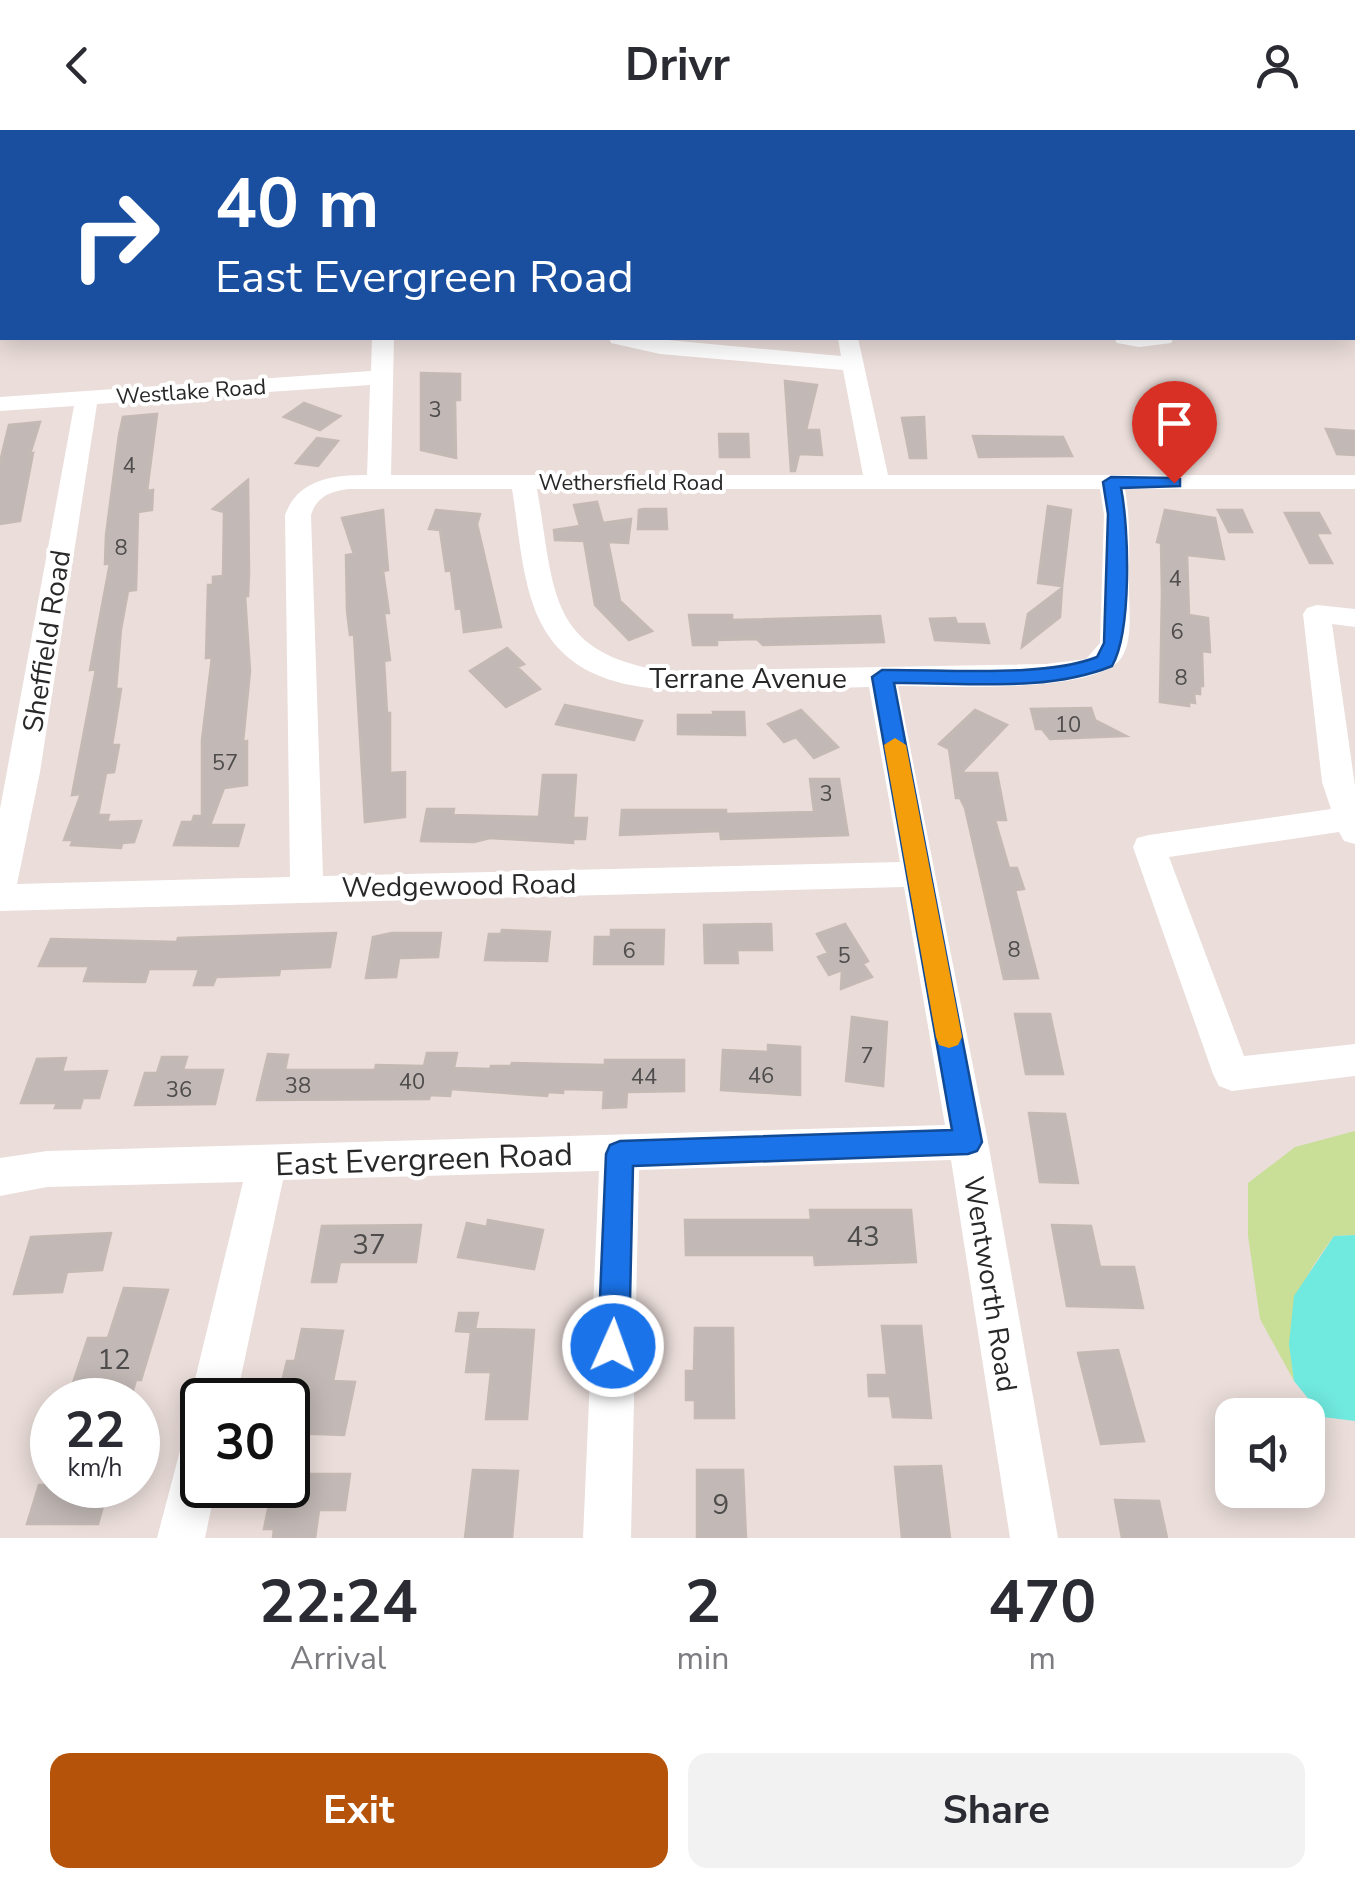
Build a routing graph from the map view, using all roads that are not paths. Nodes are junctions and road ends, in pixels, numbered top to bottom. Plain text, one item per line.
1 (383, 340) edge
2 (627, 340) edge
3 (848, 340) edge
4 (854, 364) junction
5 (382, 377) junction
6 (87, 398) junction
7 (0, 404) edge
8 (378, 482) junction
9 (523, 482) junction
10 (877, 482) junction
11 (1111, 482) junction
12 (1355, 482) edge
13 (1355, 618) edge
14 (882, 677) junction
15 (1344, 739) edge
16 (1352, 826) edge
17 (919, 874) junction
18 (0, 884) edge
19 (307, 889) junction
20 (0, 898) edge
21 (1355, 1060) edge
22 (968, 1142) junction
23 (620, 1154) junction
24 (267, 1163) junction
25 (0, 1177) edge
26 (217, 1378) edge
27 (188, 1508) edge
28 (181, 1538) edge
29 (607, 1538) edge
30 (1034, 1538) edge

1 - 5 street
2 - 4 street
3 - 4 street
4 - 10 street
5 - 6 street, Westlake Road
5 - 8 street
6 - 7 street, Westlake Road
6 - 18 street, Sheffield Road
8 - 9 street, Wethersfield Road
8 - 19 street, Wethersfield Road
9 - 10 street, Wethersfield Road
9 - 14 street, Terrane Avenue
10 - 11 street, Wethersfield Road
11 - 12 street, Wethersfield Road
11 - 14 street, Terrane Avenue
13 - 15 street
14 - 17 street, Wentworth Road
15 - 16 street
16 - 21 street
17 - 19 street, Wedgewood Road
17 - 22 street, Wentworth Road
19 - 20 street, Wedgewood Road
22 - 23 street, East Evergreen Road
22 - 30 street, Wentworth Road
23 - 24 street, East Evergreen Road
23 - 29 street
24 - 25 street, East Evergreen Road
24 - 26 street
27 - 28 street

